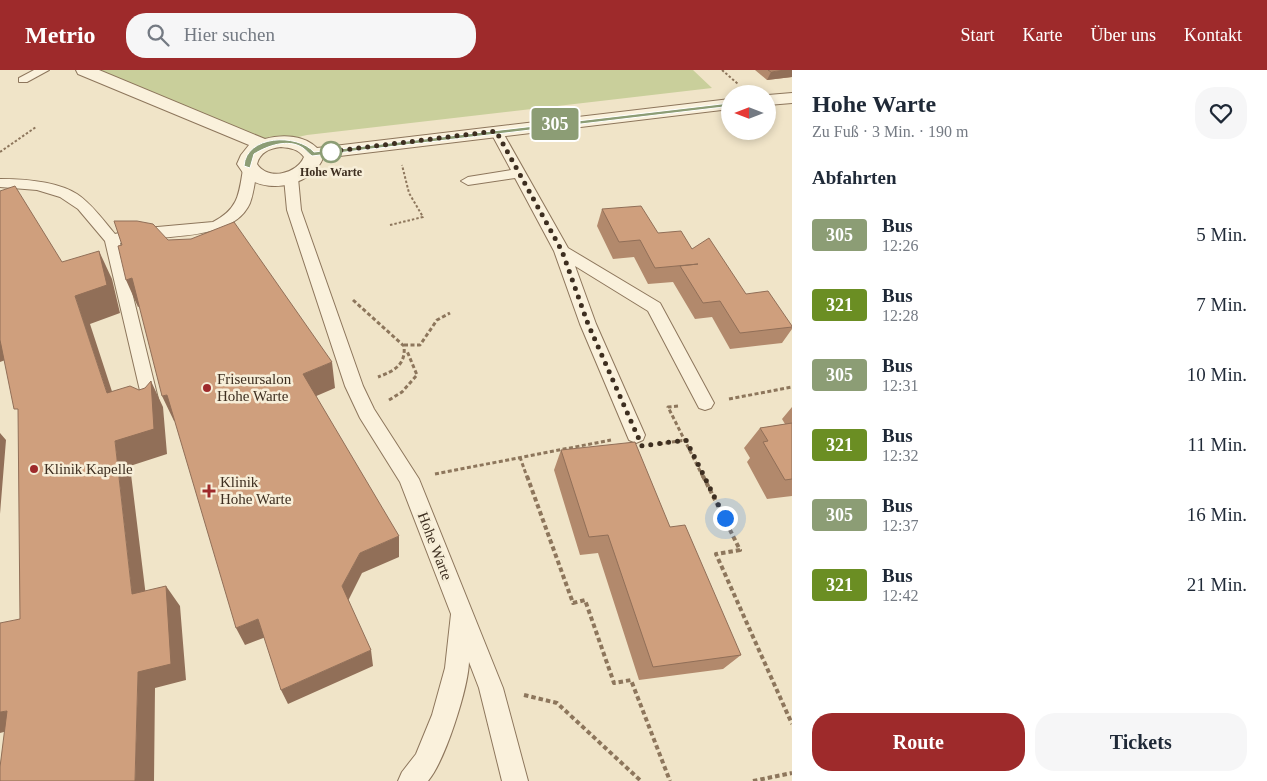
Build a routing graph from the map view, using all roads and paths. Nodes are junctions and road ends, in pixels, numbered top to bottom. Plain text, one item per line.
1 (43, 70) edge
2 (84, 70) edge
3 (722, 70) edge
4 (24, 80) dead end
5 (739, 85) edge
6 (792, 98) edge
7 (776, 99) edge
8 (721, 105) edge
9 (36, 127) dead end
10 (496, 131) junction
11 (264, 145) junction
12 (0, 152) edge
13 (312, 154) junction
14 (400, 157) dead end
15 (250, 169) junction
16 (520, 173) junction
17 (291, 178) junction
18 (468, 180) dead end
19 (0, 183) edge
20 (390, 225) dead end
21 (112, 240) junction
22 (562, 251) junction
23 (319, 285) junction
24 (450, 313) dead end
25 (404, 346) junction
26 (354, 386) junction
27 (792, 387) edge
28 (705, 403) junction
29 (151, 406) edge
30 (367, 413) junction
31 (636, 435) junction
32 (686, 440) junction
33 (520, 457) junction
34 (409, 479) junction
35 (460, 613) junction
36 (491, 688) junction
37 (792, 724) edge
38 (792, 773) edge
39 (412, 781) edge
40 (515, 781) edge
41 (641, 781) edge
42 (670, 781) edge
43 (753, 781) edge

1 - 4 lane
2 - 11 street
3 - 5 path
6 - 7 street
8 - 10 street
9 - 12 path
10 - 13 street
10 - 16 lane
11 - 13 street
11 - 15 street
13 - 17 street
14 - 20 path
15 - 17 street
15 - 21 lane
16 - 18 lane
16 - 22 lane
17 - 23 lane, Hohe Warte
19 - 21 lane
21 - 29 lane
22 - 28 lane
22 - 31 lane
23 - 25 path
23 - 26 lane, Hohe Warte
24 - 25 path
25 - 26 path
25 - 30 path
26 - 30 lane, Hohe Warte
27 - 28 path
28 - 32 path
30 - 34 lane, Hohe Warte
31 - 32 path
31 - 33 path
32 - 37 path
33 - 34 path
33 - 42 path
34 - 35 lane, Hohe Warte
35 - 36 lane, Hohe Warte
35 - 39 lane
36 - 40 lane, Hohe Warte
36 - 41 path
38 - 43 path

